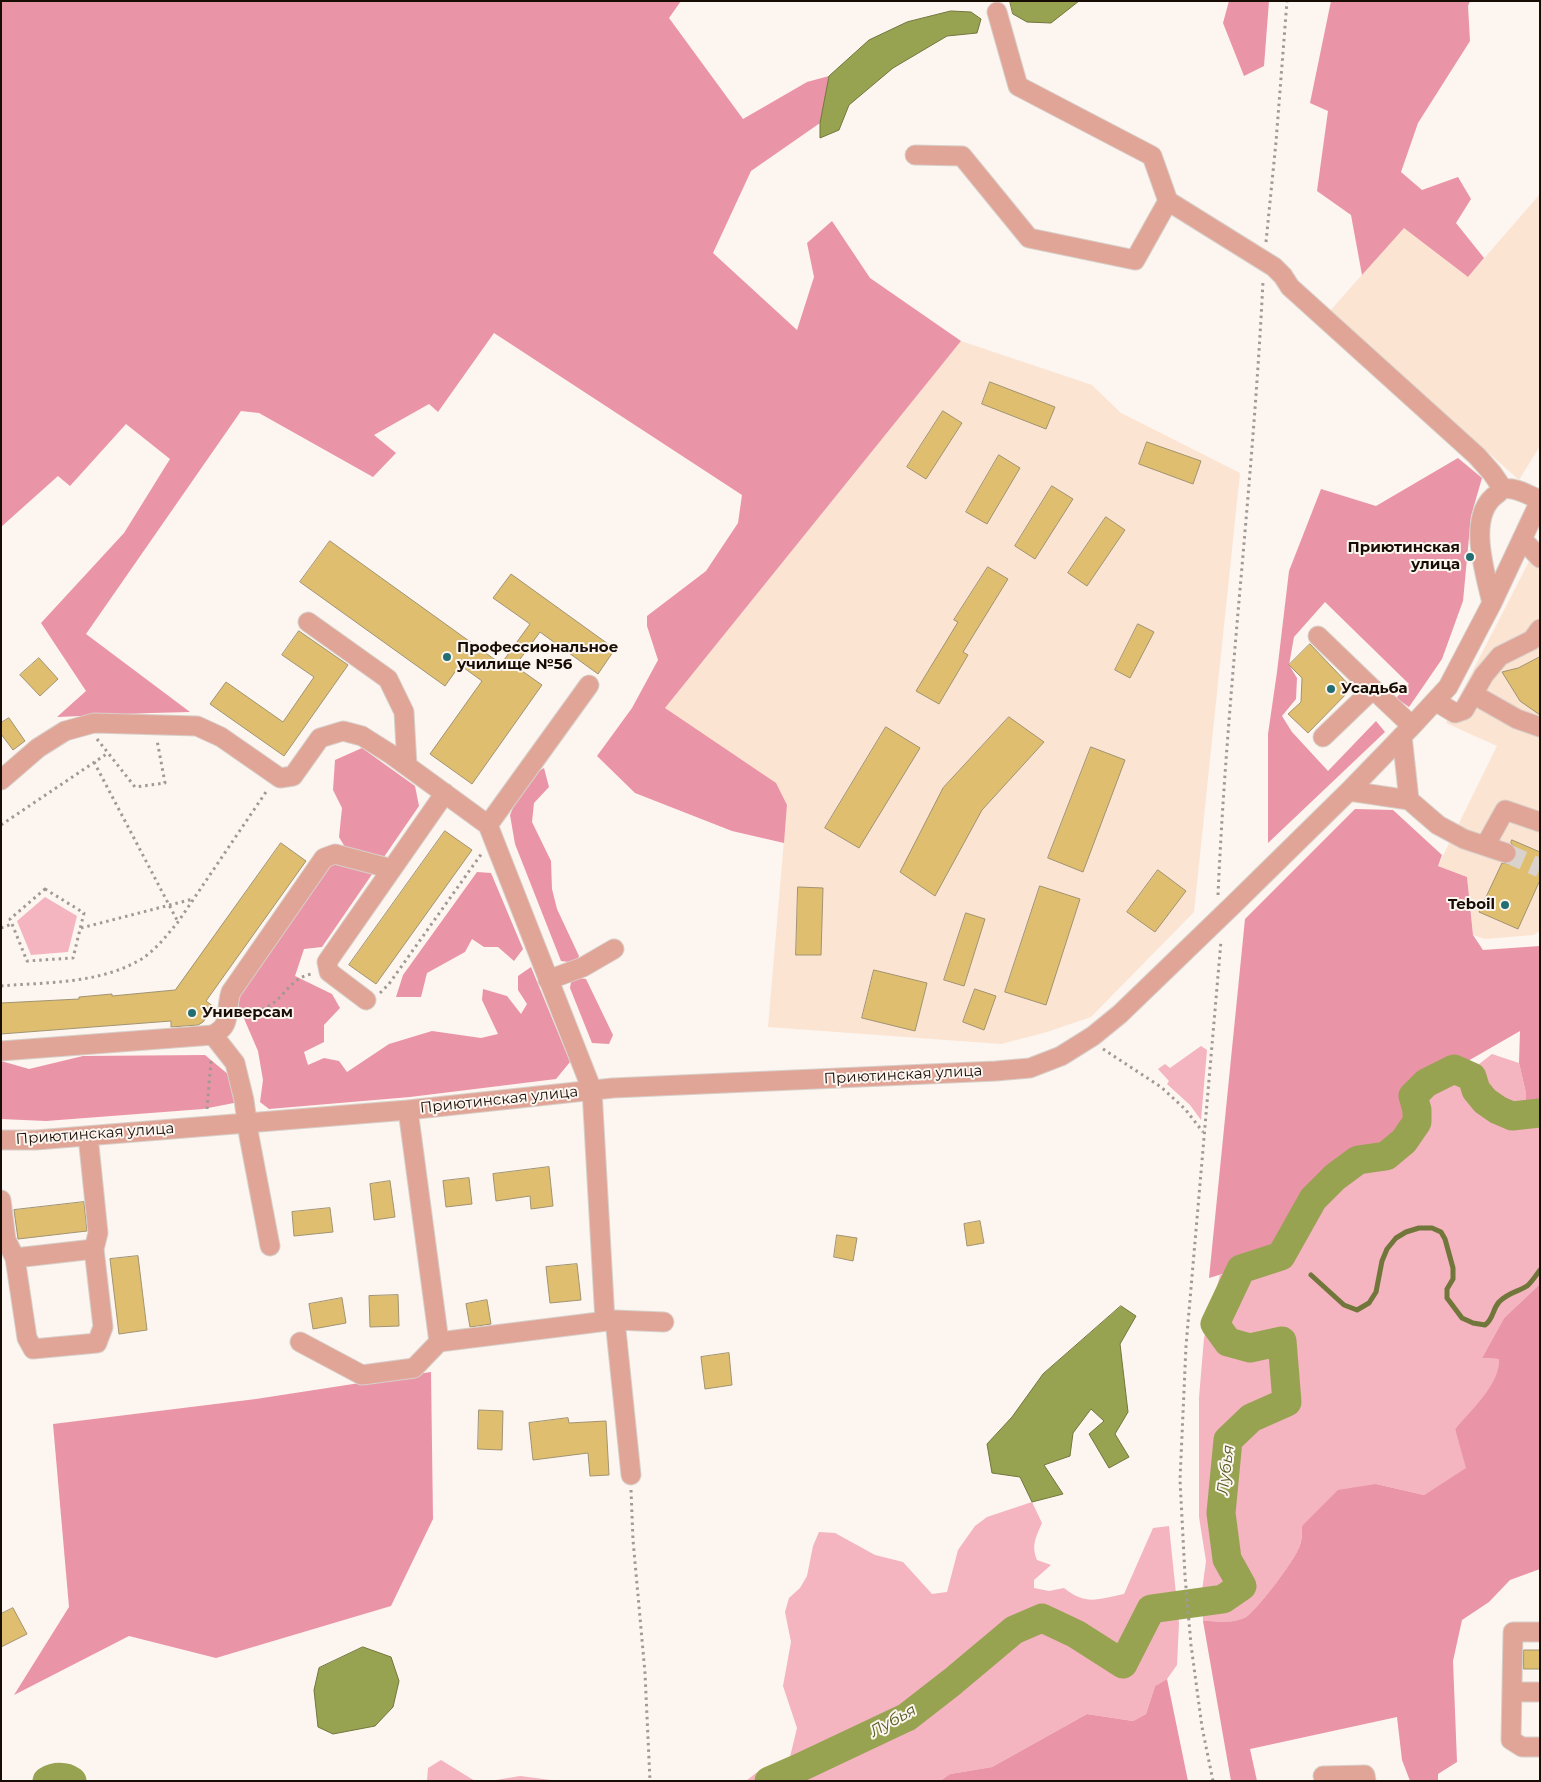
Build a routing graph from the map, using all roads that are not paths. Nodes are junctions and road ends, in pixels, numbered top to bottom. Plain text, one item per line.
1 (997, 12) dead end
2 (915, 155) dead end
3 (1168, 201) junction
4 (1503, 489) junction
5 (1540, 500) edge
6 (1522, 539) junction
7 (1540, 558) edge
8 (1492, 603) junction
9 (308, 622) dead end
10 (1540, 629) edge
11 (1318, 636) dead end
12 (589, 685) dead end
13 (1373, 689) junction
14 (1473, 694) junction
15 (1435, 701) junction
16 (1540, 727) edge
17 (1407, 731) junction
18 (1323, 737) dead end
19 (407, 766) junction
20 (1, 780) edge
21 (1350, 791) junction
22 (445, 793) junction
23 (1409, 800) junction
24 (1540, 822) edge
25 (490, 832) junction
26 (1485, 846) junction
27 (1506, 853) tunnel mouth
28 (392, 869) junction
29 (614, 949) dead end
30 (548, 980) junction
31 (366, 1000) road end
32 (213, 1035) junction
33 (1, 1051) edge
34 (592, 1090) junction
35 (408, 1110) junction
36 (247, 1124) junction
37 (88, 1136) junction
38 (1, 1140) edge
39 (1, 1200) edge
40 (270, 1246) dead end
41 (94, 1249) junction
42 (15, 1258) junction
43 (610, 1321) junction
44 (664, 1322) dead end
45 (300, 1342) dead end
46 (439, 1342) junction
47 (631, 1476) road end
48 (1540, 1632) edge
49 (1512, 1692) junction
50 (1538, 1692) dead end
51 (1540, 1747) edge
52 (1323, 1776) dead end
53 (1366, 1781) edge

1 - 3 street
2 - 3 street
3 - 4 street
4 - 5 street
4 - 8 street
5 - 6 street, Приютинская улица
6 - 7 street
6 - 8 street, Приютинская улица
8 - 15 street, Приютинская улица
9 - 19 street
10 - 14 street
11 - 13 street
12 - 25 street
13 - 17 street
13 - 18 street
14 - 15 street
14 - 16 street
15 - 17 street, Приютинская улица
17 - 21 street, Приютинская улица
17 - 23 street
19 - 20 street
19 - 22 street
21 - 23 street
21 - 34 street, Приютинская улица
22 - 25 street
22 - 28 street
23 - 26 street
24 - 26 street
25 - 30 street
26 - 27 street
28 - 31 street
28 - 32 street
29 - 30 street
30 - 34 street
32 - 33 street
32 - 36 street
34 - 35 street, Приютинская улица
34 - 43 street
35 - 36 street, Приютинская улица
35 - 46 street
36 - 37 street, Приютинская улица
36 - 40 street
37 - 38 street, Приютинская улица
37 - 41 street
39 - 42 street
41 - 42 street
41 - 42 street
43 - 44 street
43 - 46 street
43 - 47 street
45 - 46 street
48 - 49 street
49 - 50 street
49 - 51 street
52 - 53 street

